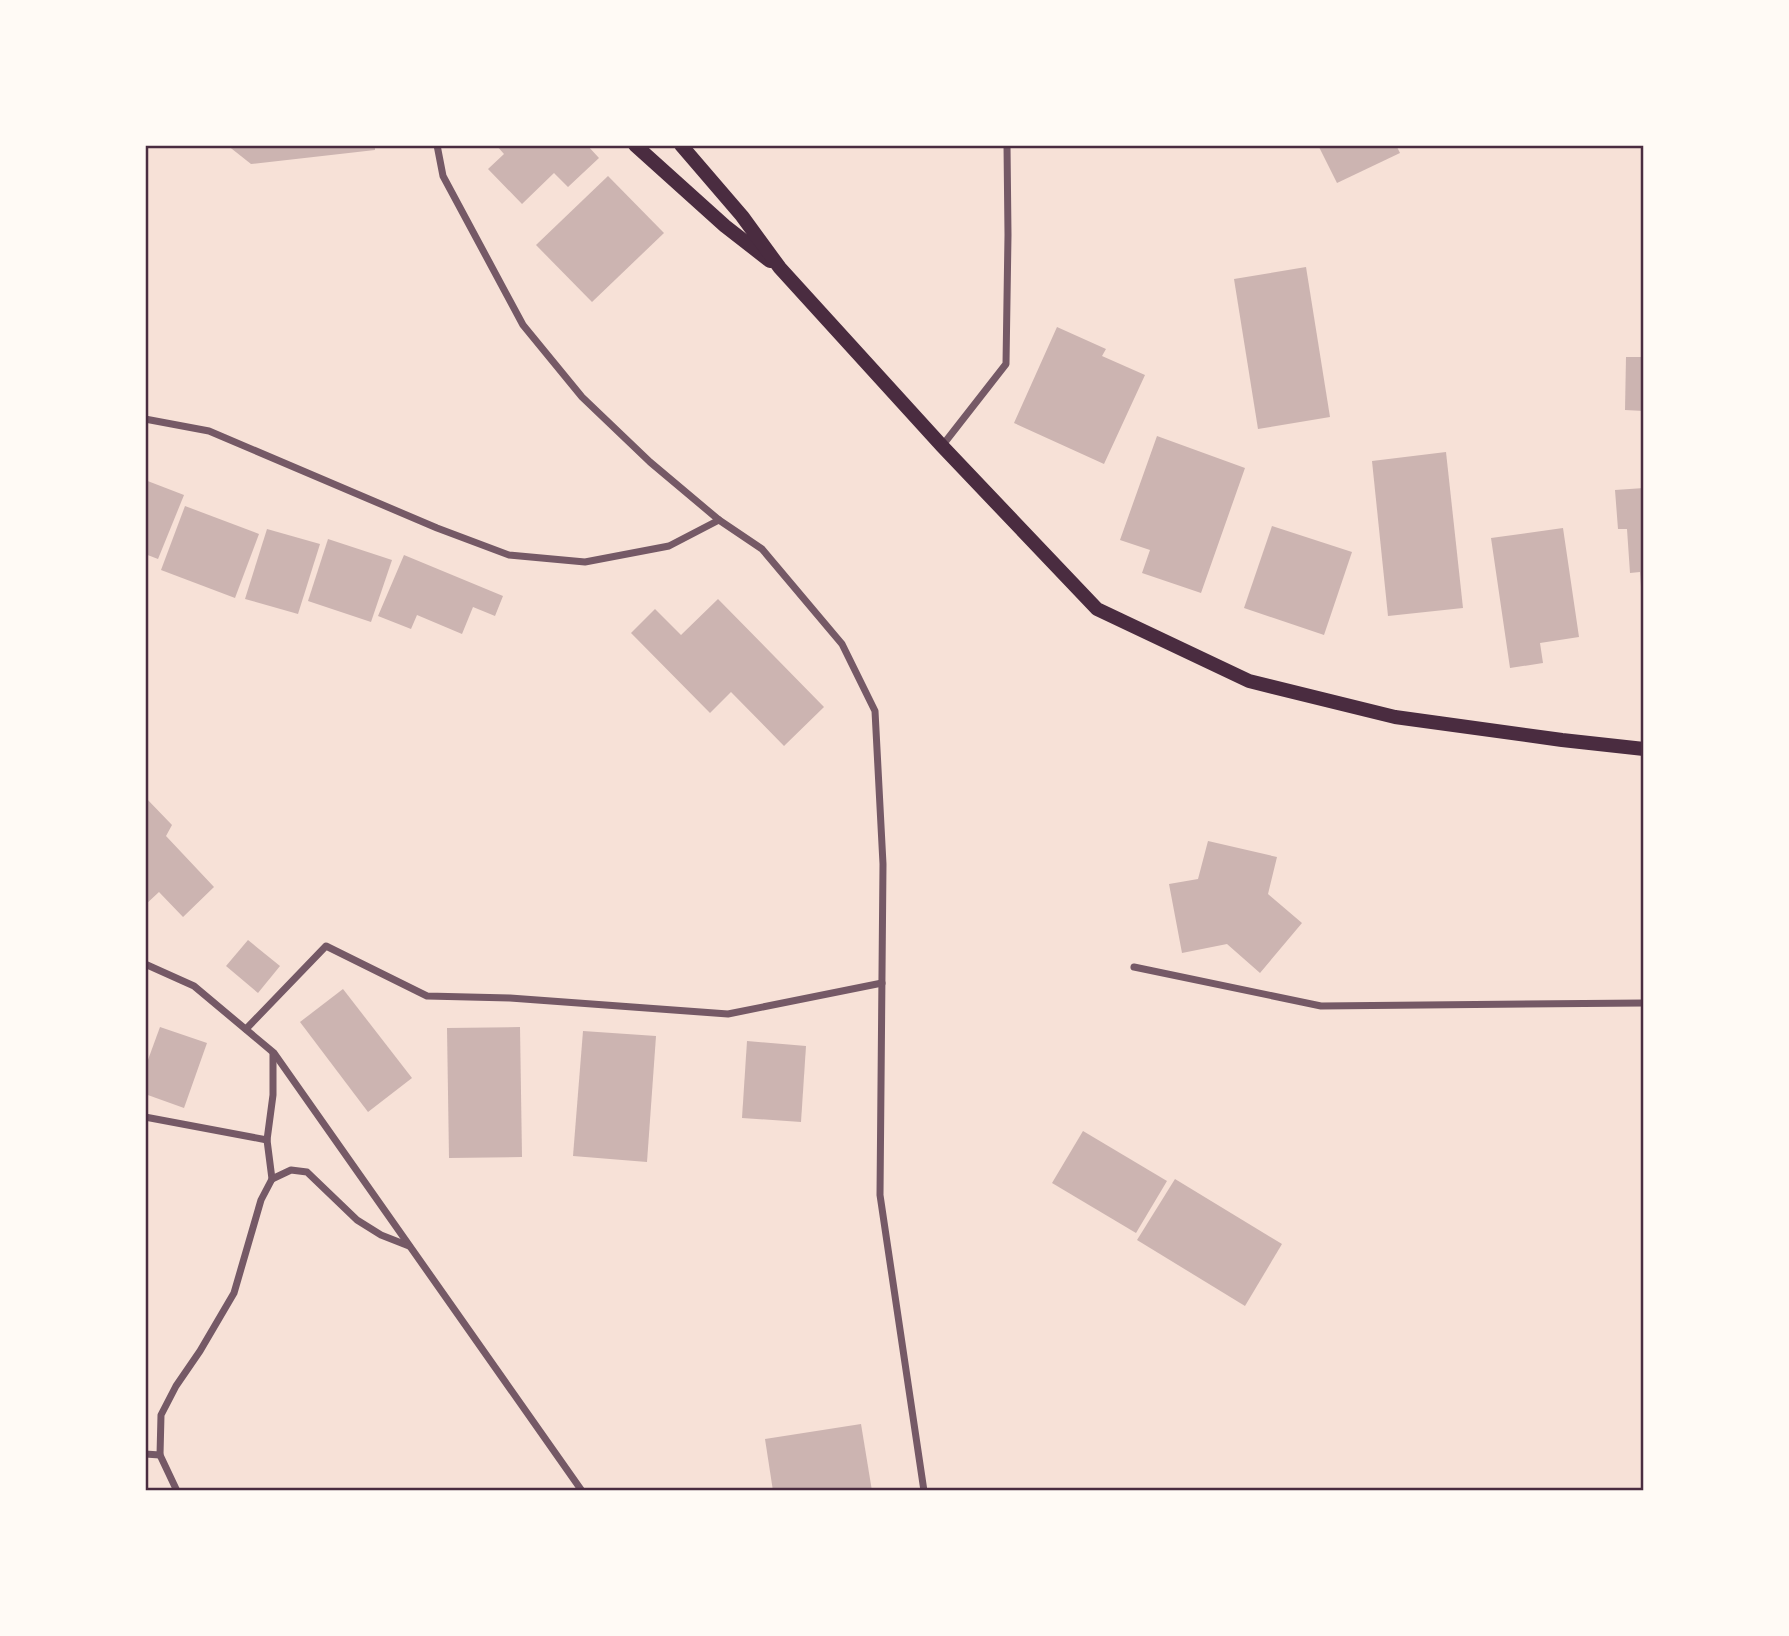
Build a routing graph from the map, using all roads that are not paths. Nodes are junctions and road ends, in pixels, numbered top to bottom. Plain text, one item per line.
1 (437, 145) edge
2 (635, 145) edge
3 (681, 145) edge
4 (1007, 145) edge
5 (780, 268) junction
6 (145, 419) edge
7 (942, 446) junction
8 (719, 520) junction
9 (1644, 750) edge
10 (145, 964) edge
11 (1134, 967) dead end
12 (882, 983) junction
13 (1644, 1003) edge
14 (246, 1029) junction
15 (274, 1053) junction
16 (145, 1117) edge
17 (267, 1140) junction
18 (272, 1179) junction
19 (411, 1246) junction
20 (145, 1454) edge
21 (160, 1454) junction
22 (177, 1491) edge
23 (582, 1491) edge
24 (924, 1491) edge

1 - 8 street
2 - 5 main road
3 - 5 main road
4 - 7 street
5 - 7 main road
6 - 8 street
7 - 9 main road
8 - 12 street
10 - 14 street
11 - 13 street
12 - 14 street
12 - 24 street
14 - 15 street
15 - 17 street
15 - 19 street
16 - 17 street
17 - 18 street
18 - 19 street
18 - 21 street
19 - 23 street
20 - 21 street
21 - 22 street

